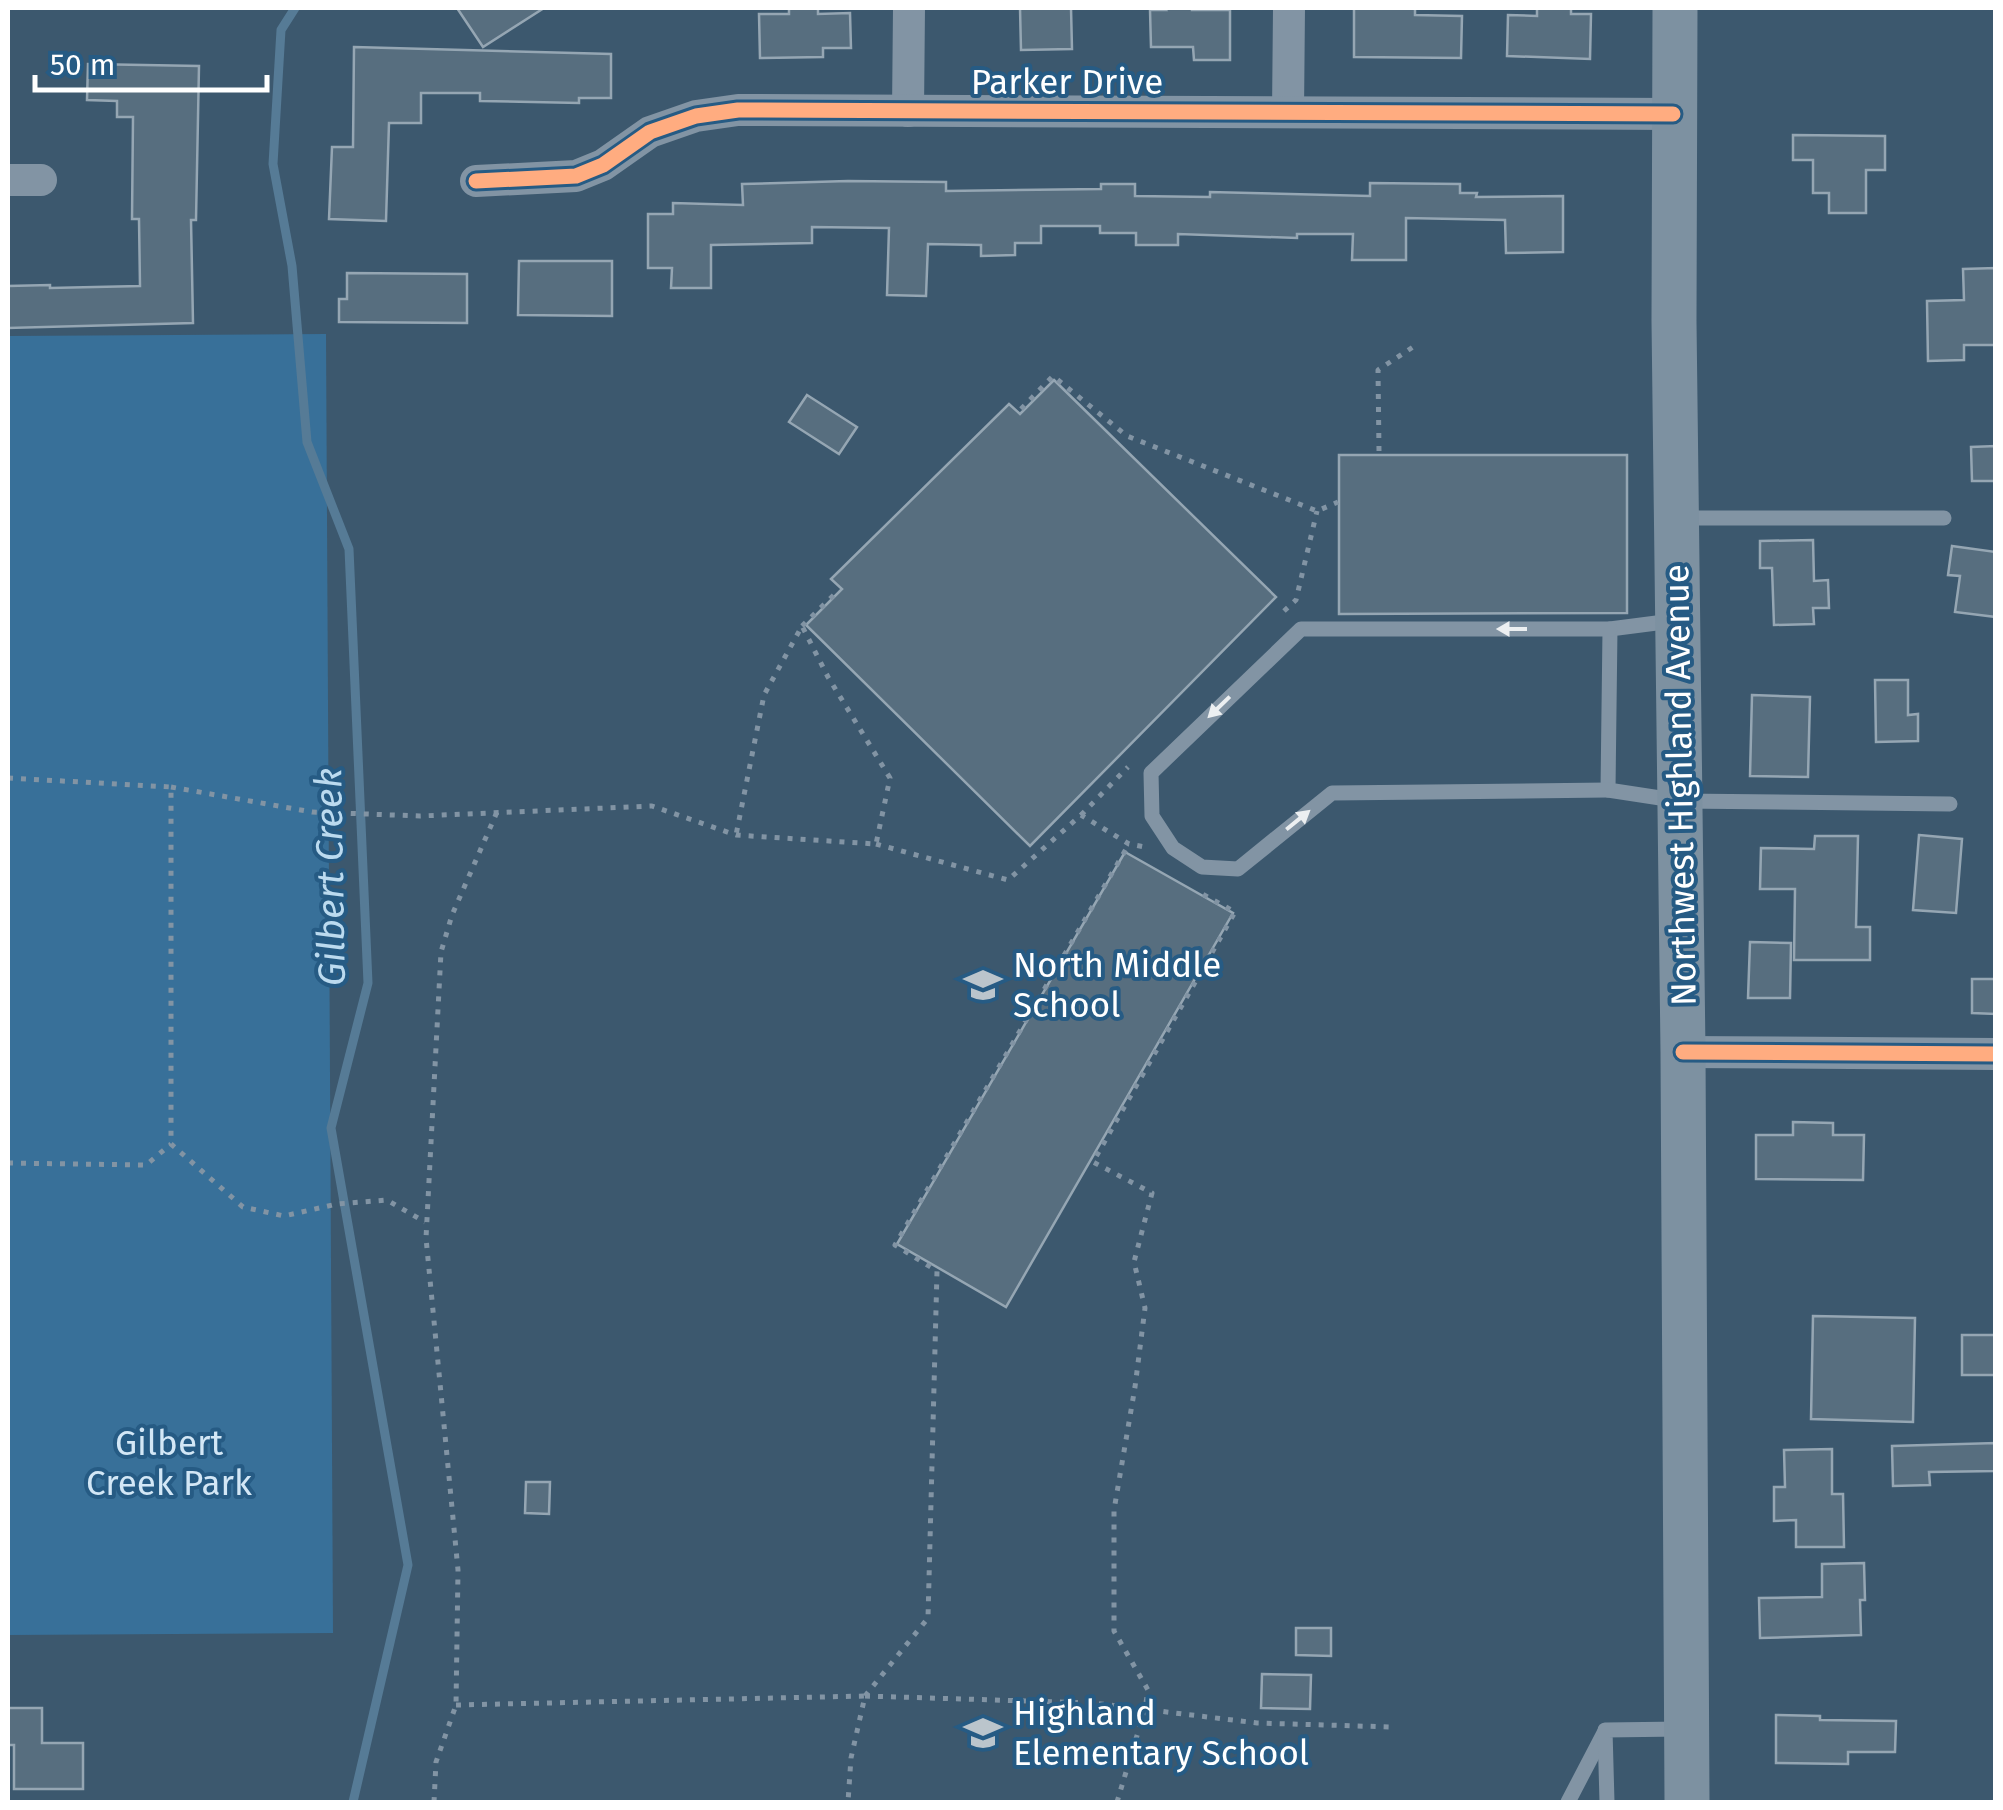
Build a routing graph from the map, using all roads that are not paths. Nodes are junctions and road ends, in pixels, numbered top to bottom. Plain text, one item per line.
1 (909, 8) edge
2 (1289, 8) edge
3 (1675, 8) edge
4 (908, 111) junction
5 (1288, 112) junction
6 (1673, 114) junction
7 (8, 180) edge
8 (41, 180) dead end
9 (476, 181) dead end
10 (1676, 518) junction
11 (1944, 518) dead end
12 (1678, 620) junction
13 (1610, 630) junction
14 (1608, 790) junction
15 (1680, 802) junction
16 (1950, 804) dead end
17 (1683, 1052) junction
18 (1996, 1054) edge
19 (1686, 1729) junction
20 (1605, 1730) junction
21 (1568, 1802) edge
22 (1606, 1802) edge
23 (1686, 1802) edge

1 - 4 street
2 - 5 street
3 - 6 main road, Northwest Highland Avenue
4 - 5 street, Parker Drive
4 - 9 street, Parker Drive
5 - 6 street, Parker Drive
6 - 10 main road, Northwest Highland Avenue
7 - 8 street
10 - 11 lane
10 - 12 main road, Northwest Highland Avenue
12 - 13 lane
12 - 15 main road, Northwest Highland Avenue
13 - 14 lane
13 -> 14 lane
14 - 15 lane
15 - 16 lane
15 - 17 main road, Northwest Highland Avenue
17 - 18 street
17 - 19 main road, Northwest Highland Avenue
19 - 20 lane
19 - 23 main road, Northwest Highland Avenue
20 - 21 lane
20 - 22 lane

